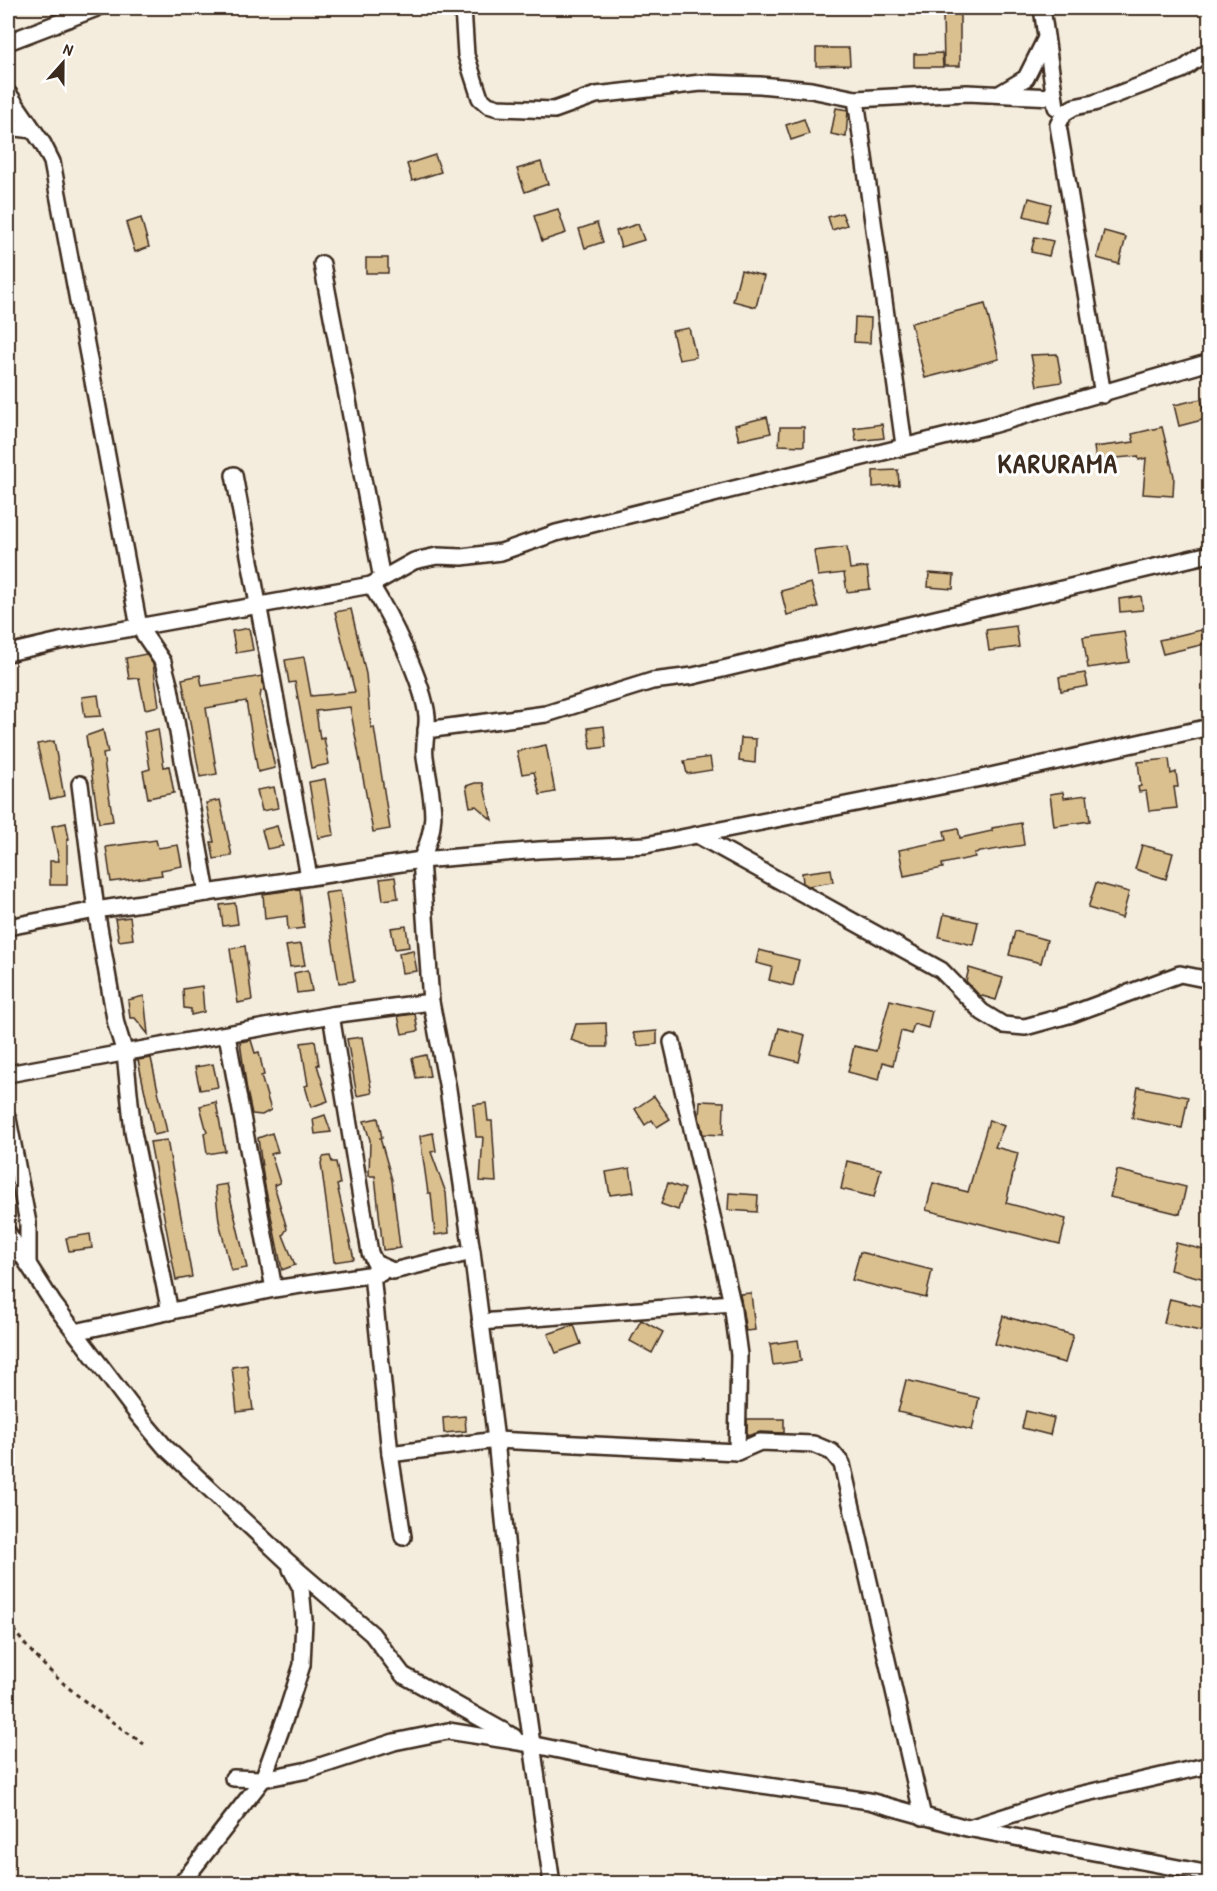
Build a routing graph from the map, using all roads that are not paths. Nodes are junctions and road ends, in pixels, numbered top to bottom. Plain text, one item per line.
1 (97, 8) edge
2 (463, 8) edge
3 (1042, 8) edge
4 (1046, 38) junction
5 (8, 42) edge
6 (1209, 49) edge
7 (8, 93) edge
8 (1001, 93) junction
9 (1054, 97) junction
10 (856, 99) junction
11 (1058, 125) junction
12 (8, 127) edge
13 (33, 130) junction
14 (322, 264) dead end
15 (1209, 362) edge
16 (1103, 395) junction
17 (904, 445) junction
18 (234, 475) dead end
19 (1209, 554) edge
20 (376, 582) junction
21 (258, 607) junction
22 (139, 627) junction
23 (8, 653) edge
24 (1209, 727) edge
25 (426, 730) junction
26 (80, 784) dead end
27 (697, 835) junction
28 (421, 860) junction
29 (309, 877) junction
30 (207, 893) junction
31 (96, 910) junction
32 (8, 927) edge
33 (1209, 980) edge
34 (431, 1002) junction
35 (331, 1014) junction
36 (227, 1035) junction
37 (672, 1042) dead end
38 (125, 1053) junction
39 (8, 1074) edge
40 (8, 1119) edge
41 (8, 1233) edge
42 (472, 1252) junction
43 (28, 1265) junction
44 (393, 1271) junction
45 (372, 1274) junction
46 (274, 1289) junction
47 (732, 1303) junction
48 (170, 1312) junction
49 (480, 1322) junction
50 (75, 1332) junction
51 (496, 1440) junction
52 (737, 1452) junction
53 (390, 1454) junction
54 (403, 1537) dead end
55 (287, 1561) junction
56 (529, 1744) junction
57 (1209, 1765) edge
58 (233, 1778) dead end
59 (263, 1779) junction
60 (923, 1817) junction
61 (967, 1828) junction
62 (1209, 1874) edge
63 (181, 1884) edge
64 (552, 1884) edge

1 - 5 street
2 - 10 street
3 - 4 street
4 - 8 street
4 - 9 street
6 - 11 street
7 - 13 street
8 - 9 street
8 - 10 street
9 - 11 street
10 - 17 street
11 - 16 street
12 - 13 street
13 - 22 street
14 - 20 street
15 - 16 street
16 - 17 street
17 - 20 street
18 - 21 street
19 - 25 street
20 - 21 street
20 - 25 street
21 - 22 street
21 - 29 street
22 - 23 street
22 - 30 street
24 - 27 street
25 - 28 street
26 - 31 street
27 - 28 street
27 - 33 street
28 - 29 street
28 - 34 street
29 - 30 street
30 - 31 street
31 - 32 street
31 - 38 street
34 - 35 street
34 - 42 street
35 - 36 street
35 - 44 street
36 - 38 street
36 - 46 street
37 - 47 street
38 - 39 street
38 - 48 street
40 - 43 street
41 - 43 street
42 - 44 street
42 - 49 street
43 - 50 street
44 - 45 street
45 - 46 street
45 - 53 street
46 - 48 street
47 - 49 street
47 - 52 street
48 - 50 street
49 - 51 street
50 - 55 street
51 - 52 street
51 - 53 street
51 - 56 street
52 - 60 street
53 - 54 street
55 - 56 street
55 - 59 street
56 - 59 street
56 - 60 street
56 - 64 street
57 - 61 street
58 - 59 street
59 - 63 street
60 - 61 street
61 - 62 street

